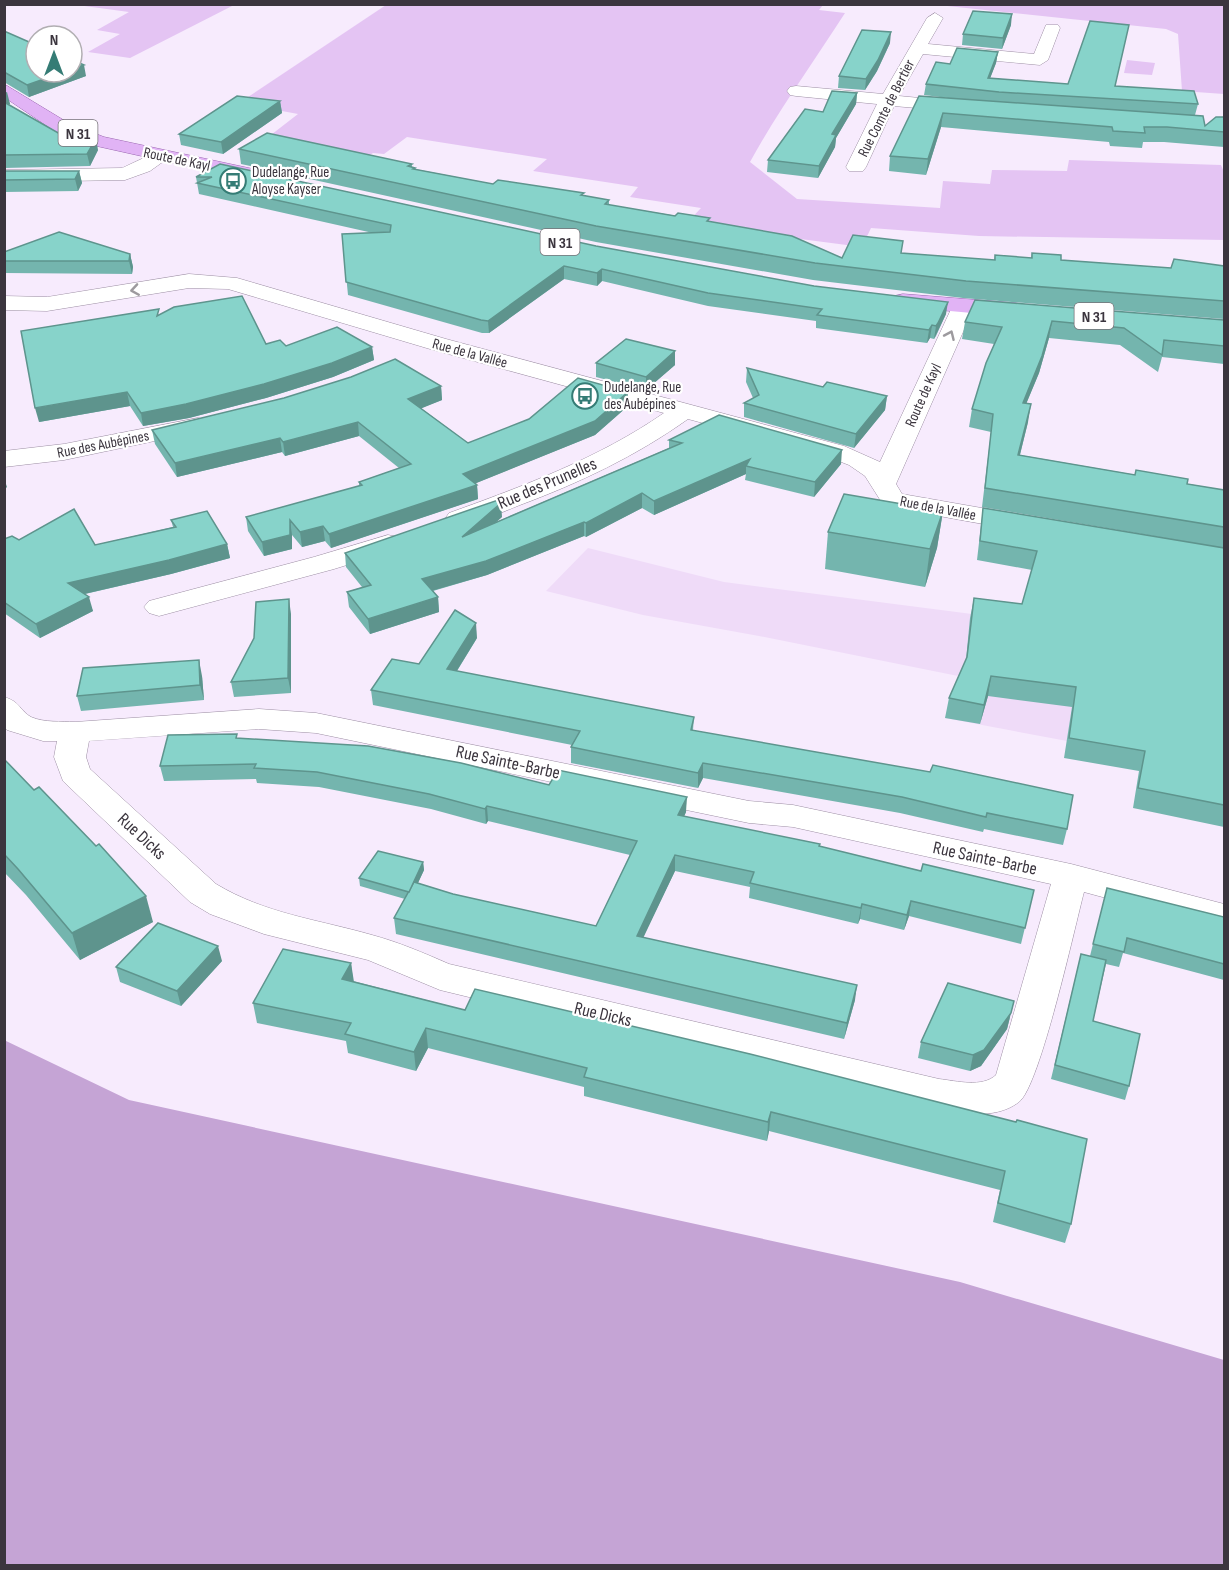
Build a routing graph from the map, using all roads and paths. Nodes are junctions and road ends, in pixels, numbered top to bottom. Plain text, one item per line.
1 (935, 18) dead end
2 (1052, 28) dead end
3 (916, 48) junction
4 (4, 89) edge
5 (796, 91) dead end
6 (888, 100) junction
7 (975, 108) edge
8 (161, 156) junction
9 (856, 167) dead end
10 (4, 176) edge
11 (282, 182) edge
12 (173, 284) junction
13 (885, 299) edge
14 (190, 302) junction
15 (4, 303) edge
16 (295, 303) junction
17 (963, 306) junction
18 (4, 310) edge
19 (1032, 311) edge
20 (42, 313) junction
21 (438, 344) junction
22 (407, 357) dead end
23 (684, 410) junction
24 (221, 419) edge
25 (4, 459) edge
26 (883, 484) junction
27 (1051, 528) edge
28 (159, 607) dead end
29 (4, 707) edge
30 (75, 732) junction
31 (1071, 876) junction
32 (1224, 917) edge

1 - 3 street, Rue Comte de Bertier
2 - 3 street, Rue Comte de Bertier
3 - 6 street, Rue Comte de Bertier
4 - 8 main road, Route de Kayl / N 31
5 - 6 street
6 - 7 street
6 - 9 street, Rue Comte de Bertier
8 - 10 street
8 - 11 main road, Route de Kayl / N 31
12 - 14 street
12 - 16 street, Rue de la Vallée
12 -> 20 street, Rue de la Vallée
13 - 17 main road
14 - 16 street, Rue de la Vallée
14 - 20 street, Rue de la Vallée
15 - 20 street, Rue de la Vallée
16 - 21 street, Rue de la Vallée
17 - 19 main road
26 -> 17 street, Route de Kayl
18 - 20 street, Rue de la Vallée
21 - 22 street
21 - 23 street, Rue de la Vallée
23 - 26 street, Rue de la Vallée
23 - 28 street, Rue des Prunelles
24 - 25 street, Rue des Aubépines
26 - 27 street, Rue de la Vallée
29 - 30 street, Rue Sainte-Barbe
30 - 31 street, Rue Sainte-Barbe
30 - 31 street, Rue Dicks
31 - 32 street, Rue Sainte-Barbe

